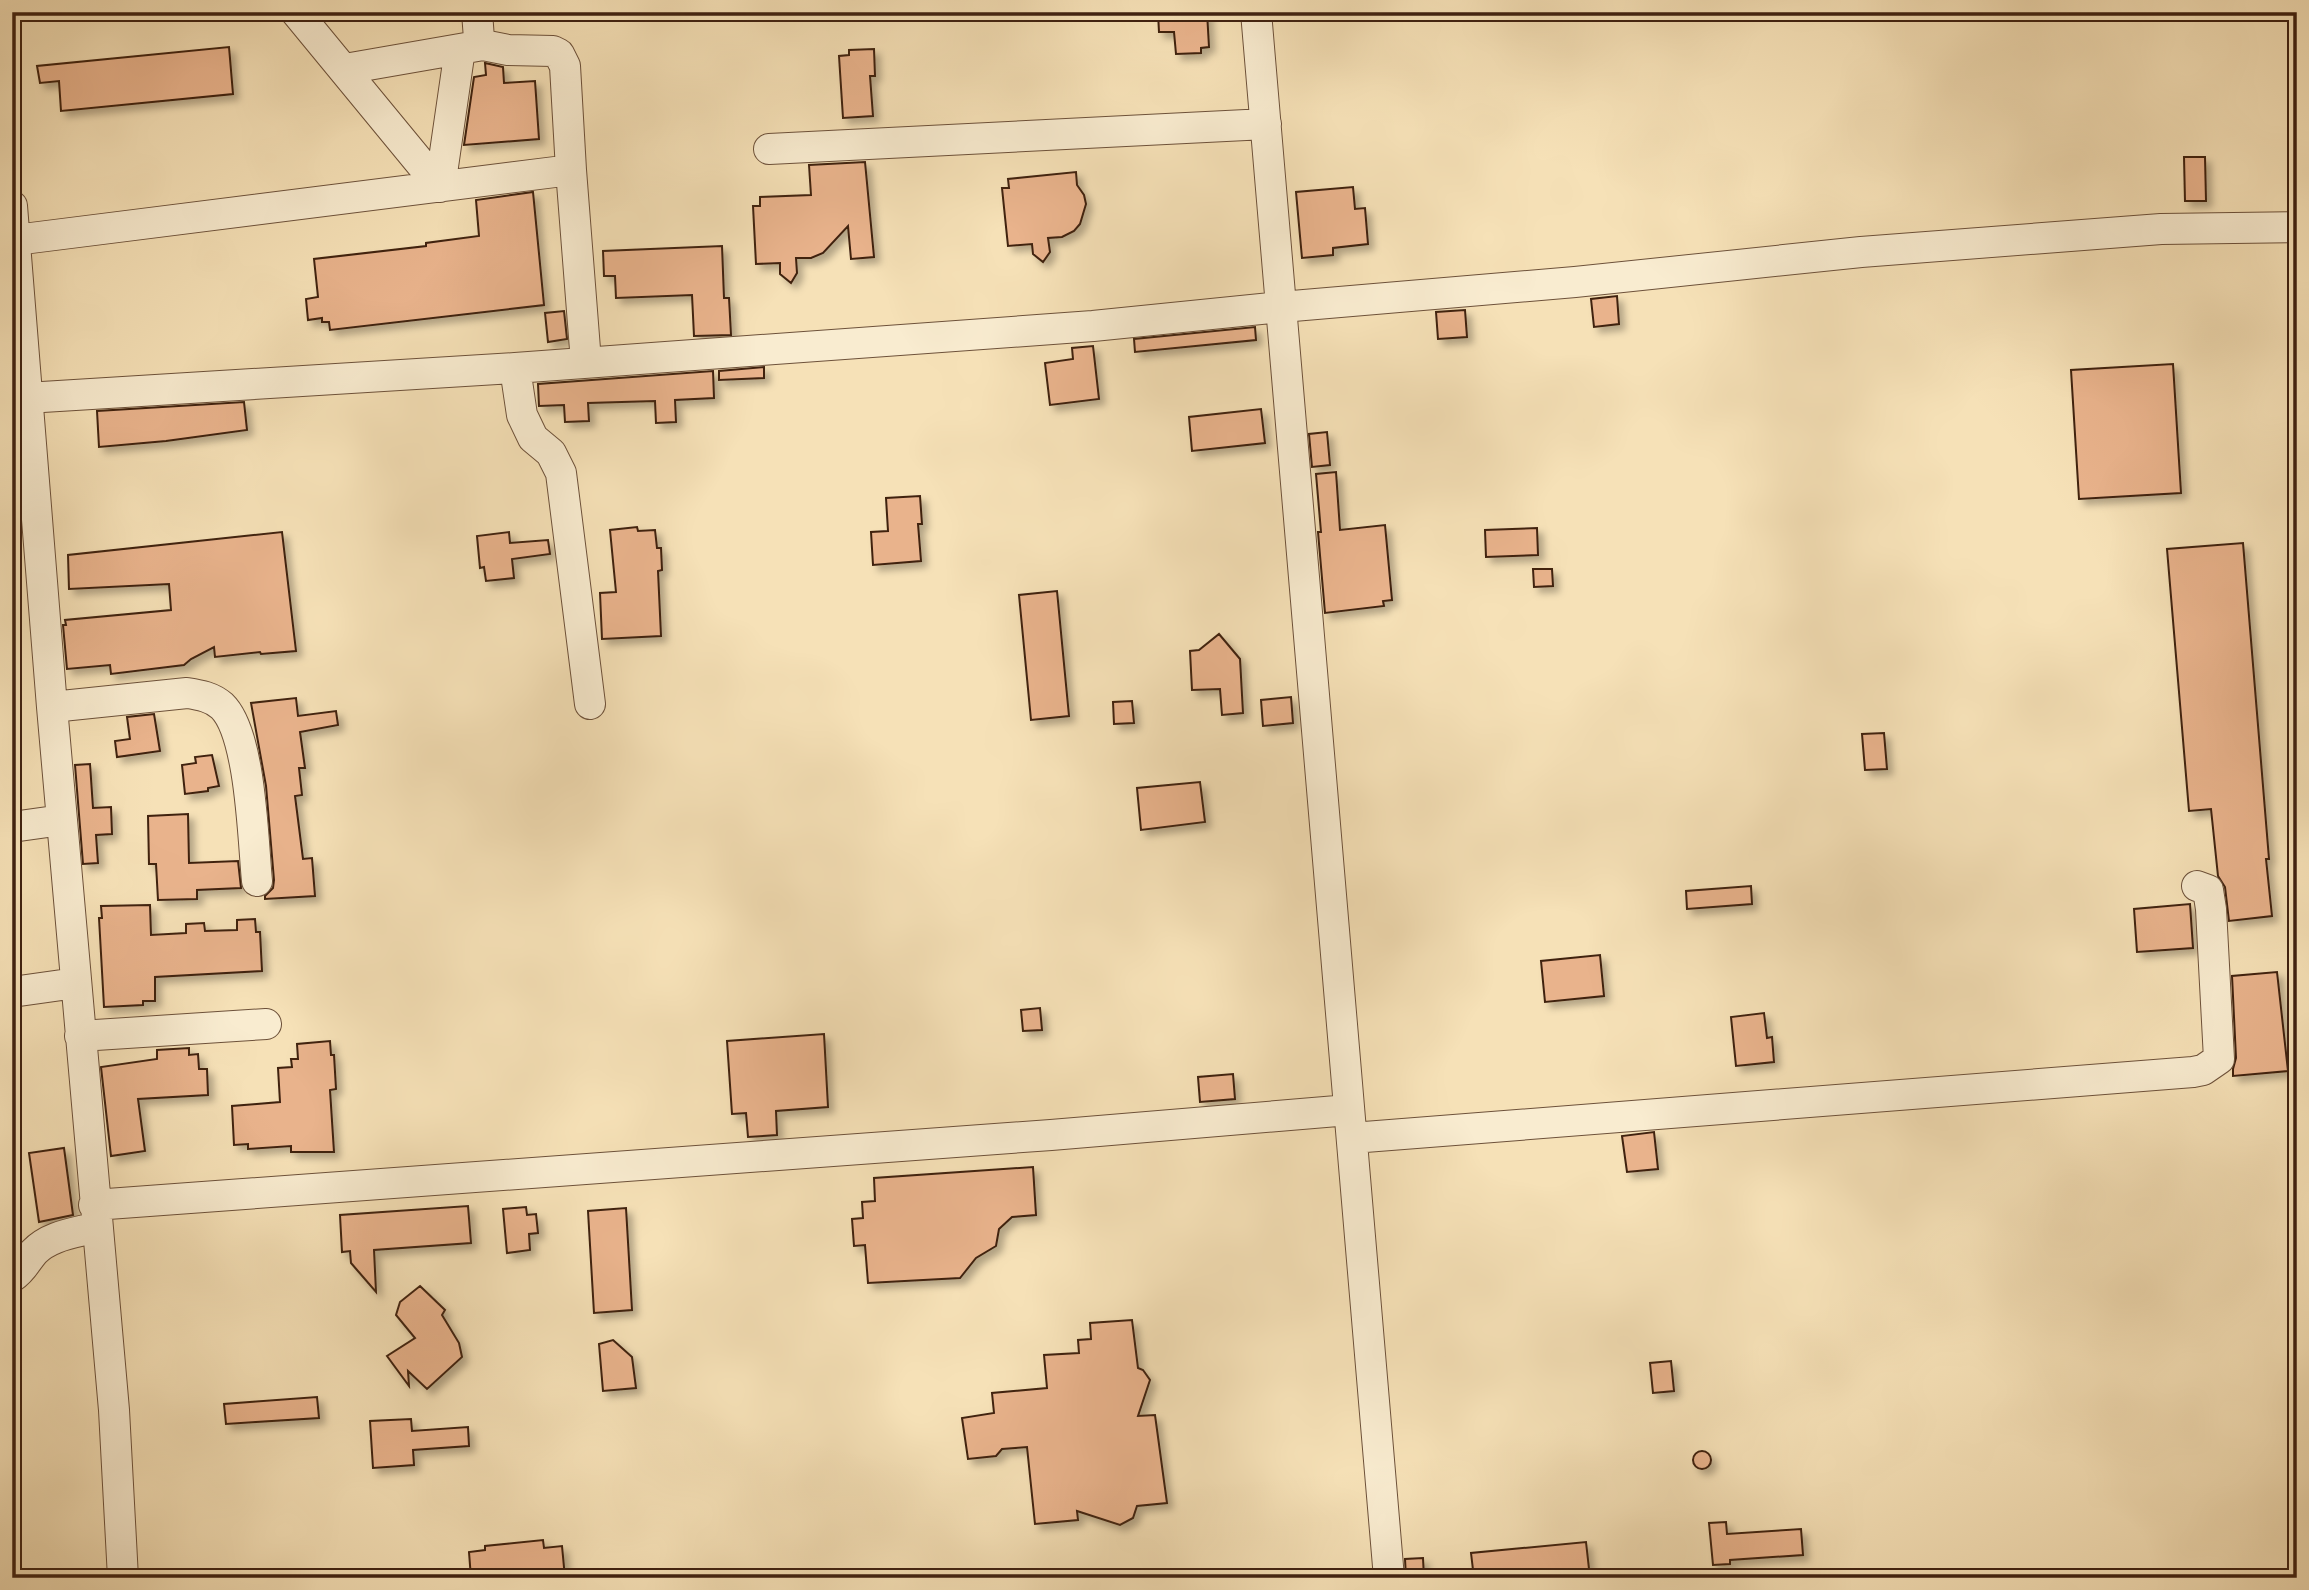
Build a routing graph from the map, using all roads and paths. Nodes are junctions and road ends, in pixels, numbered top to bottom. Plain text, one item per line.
1 (296, 12) edge
2 (477, 12) edge
3 (1256, 12) edge
4 (471, 47) junction
5 (345, 69) junction
6 (1266, 124) junction
7 (769, 149) dead end
8 (571, 170) junction
9 (440, 187) junction
10 (12, 206) edge
11 (2297, 227) edge
12 (15, 240) junction
13 (1281, 307) junction
14 (586, 362) junction
15 (515, 368) junction
16 (26, 398) junction
17 (590, 704) dead end
18 (52, 707) junction
19 (62, 820) junction
20 (12, 827) edge
21 (257, 881) dead end
22 (2197, 886) dead end
23 (76, 983) junction
24 (12, 992) edge
25 (267, 1024) dead end
26 (80, 1036) junction
27 (1350, 1124) junction
28 (95, 1216) junction
29 (12, 1277) edge
30 (123, 1578) edge
31 (1389, 1578) edge

1 - 5 street
2 - 4 street
3 - 6 street
4 - 5 street
4 - 8 street
4 - 9 street
5 - 9 street
6 - 7 street
6 - 13 street
8 - 9 street
8 - 14 street
9 - 12 street
10 - 12 street
11 - 13 street
12 - 16 street
13 - 14 street
13 - 27 street
14 - 15 street
15 - 16 street
15 - 17 street
16 - 18 street
18 - 19 street
18 - 21 street
19 - 20 street
19 - 23 street
22 - 27 street
23 - 24 street
23 - 26 street
25 - 26 street
26 - 28 street
27 - 28 street
27 - 31 street
28 - 29 street
28 - 30 street

